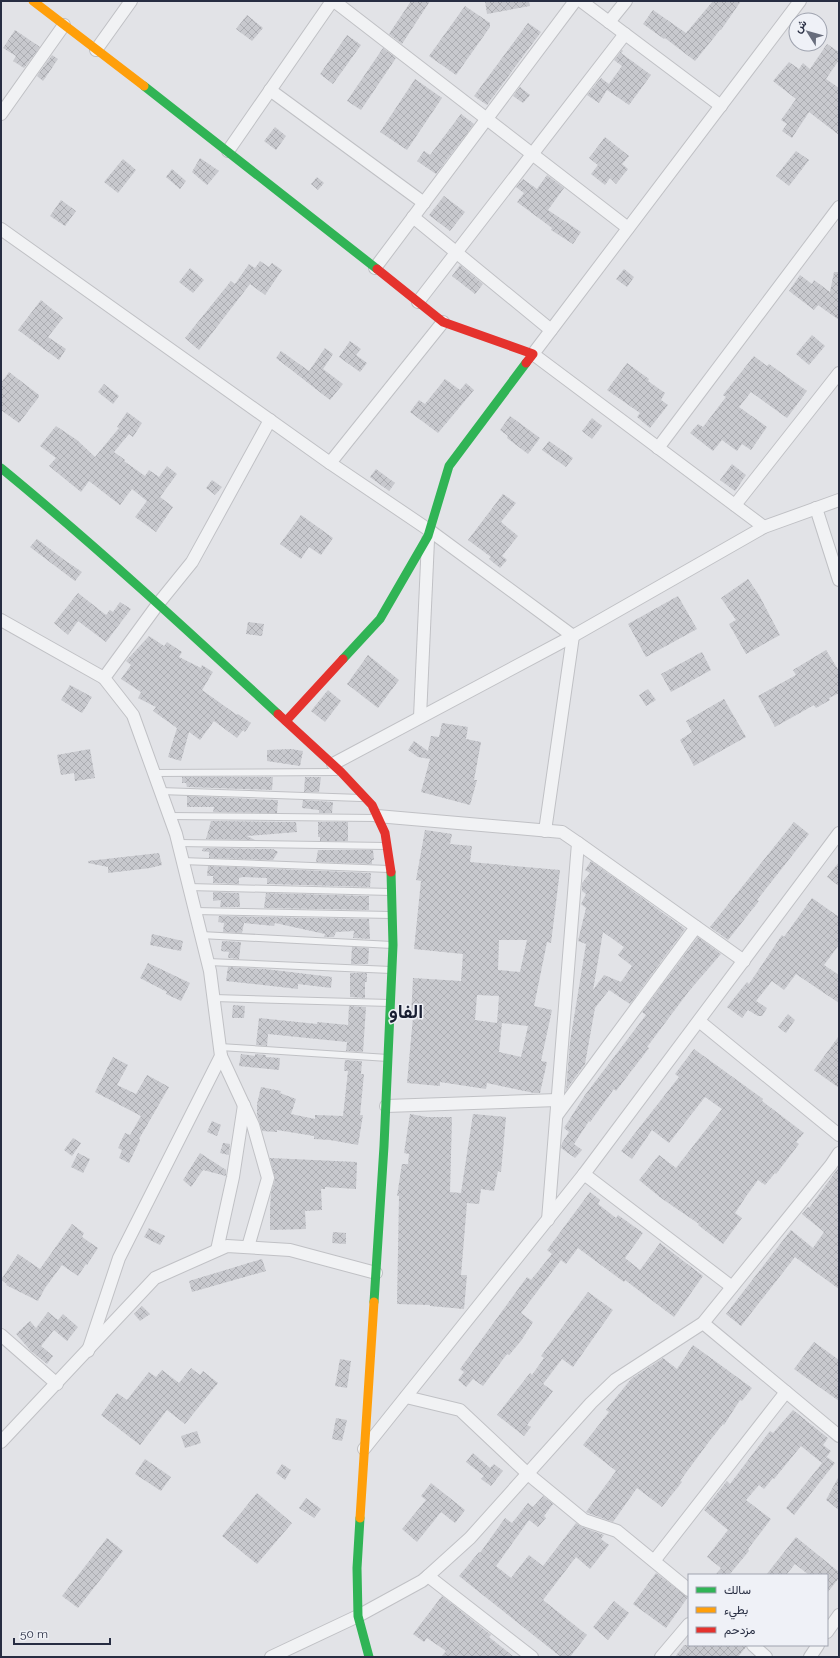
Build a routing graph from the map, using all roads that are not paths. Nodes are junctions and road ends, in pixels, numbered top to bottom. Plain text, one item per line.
1 (33, 1) edge
2 (131, 1) edge
3 (333, 1) edge
4 (575, 1) edge
5 (581, 1) edge
6 (626, 1) edge
7 (800, 1) edge
8 (609, 22) junction
9 (64, 25) junction
10 (625, 34) junction
11 (96, 50) junction
12 (270, 90) junction
13 (721, 106) junction
14 (1, 114) edge
15 (487, 119) junction
16 (228, 151) junction
17 (532, 154) junction
18 (424, 203) junction
19 (839, 207) edge
20 (413, 217) junction
21 (628, 228) junction
22 (1, 229) edge
23 (456, 252) junction
24 (375, 268) junction
25 (418, 302) junction
26 (443, 322) junction
27 (551, 330) junction
28 (533, 354) junction
29 (839, 373) edge
30 (270, 420) junction
31 (658, 448) junction
32 (330, 463) junction
33 (1, 468) edge
34 (839, 500) edge
35 (735, 506) junction
36 (816, 508) junction
37 (764, 527) junction
38 (429, 533) junction
39 (839, 580) edge
40 (158, 604) junction
41 (1, 620) edge
42 (573, 636) junction
43 (104, 678) junction
44 (420, 717) junction
45 (286, 721) junction
46 (337, 768) junction
47 (154, 773) junction
48 (160, 791) junction
49 (366, 798) junction
50 (169, 816) junction
51 (378, 817) junction
52 (544, 831) junction
53 (839, 833) edge
54 (178, 842) junction
55 (578, 843) junction
56 (387, 846) junction
57 (182, 861) junction
58 (391, 869) junction
59 (189, 887) junction
60 (393, 892) junction
61 (195, 911) junction
62 (393, 915) junction
63 (696, 927) junction
64 (201, 935) junction
65 (393, 945) junction
66 (744, 961) junction
67 (208, 962) junction
68 (392, 970) junction
69 (214, 998) junction
70 (390, 1003) junction
71 (699, 1021) junction
72 (220, 1051) junction
73 (388, 1058) junction
74 (557, 1100) junction
75 (244, 1105) junction
76 (386, 1106) junction
77 (556, 1116) junction
78 (839, 1135) edge
79 (839, 1152) edge
80 (584, 1174) junction
81 (548, 1220) junction
82 (248, 1247) junction
83 (217, 1250) junction
84 (376, 1274) junction
85 (732, 1287) junction
86 (703, 1323) junction
87 (1, 1335) edge
88 (88, 1351) junction
89 (57, 1384) junction
90 (786, 1392) junction
91 (406, 1397) junction
92 (839, 1436) edge
93 (1, 1442) edge
94 (364, 1449) junction
95 (528, 1474) junction
96 (654, 1561) junction
97 (428, 1576) junction
98 (688, 1589) edge
99 (839, 1615) edge
100 (358, 1616) junction
101 (688, 1625) edge
102 (828, 1631) edge
103 (755, 1646) edge
104 (817, 1646) edge
105 (271, 1657) edge
106 (369, 1657) edge
107 (532, 1657) edge
108 (661, 1657) edge
109 (766, 1657) edge
110 (810, 1657) edge

1 - 9 street
2 - 11 street
3 - 12 street
3 - 15 street
4 - 15 street
5 - 8 street
6 - 8 street
7 - 13 street
8 - 10 street
9 - 11 street
9 - 14 street
10 - 13 street
10 - 17 street
11 - 16 street
12 - 16 street
12 - 18 street
13 - 21 street
15 - 17 street
15 - 18 street
16 - 24 street
17 - 21 street
17 - 23 street
18 - 20 street
19 - 31 street
20 - 23 street
20 - 24 street
21 - 27 street
22 - 30 street
23 - 25 street
23 - 27 street
24 - 25 street
25 - 26 street
26 - 28 street
26 - 32 street
27 - 28 street
28 - 31 street
28 - 38 street
29 - 35 street
30 - 32 street
30 - 40 street
31 - 35 street
32 - 38 street
33 - 40 street
34 - 36 street
35 - 37 street
36 - 37 street
36 - 39 street
37 - 42 street
38 - 42 street
38 - 44 street
38 - 45 street
40 - 43 street
40 - 45 street
41 - 43 street
42 - 44 street
42 - 52 street
43 - 47 street
44 - 46 street
45 - 46 street
46 - 47 lane
46 - 49 street
47 - 48 street
48 - 49 lane
48 - 50 street
49 - 51 street
50 - 51 lane
50 - 54 street
51 - 52 street
51 - 56 street
52 - 55 street
53 - 66 street
54 - 56 lane
54 - 57 street
55 - 63 street
55 - 74 street
56 - 58 street
57 - 58 lane
57 - 59 street
58 - 60 street
59 - 60 lane
59 - 61 street
60 - 62 street
61 - 62 lane
61 - 64 street
62 - 65 street
63 - 66 street
63 - 77 street
64 - 65 lane
64 - 67 street
65 - 68 street
66 - 71 street
67 - 68 lane
67 - 69 street
68 - 70 street
69 - 70 lane
69 - 72 street
70 - 73 street
71 - 78 street
71 - 80 street
72 - 73 lane
72 - 75 street
72 - 88 street
73 - 76 street
74 - 76 street
74 - 77 street
75 - 82 street
75 - 83 street
76 - 84 street
77 - 81 street
79 - 85 street
80 - 81 street
80 - 85 street
81 - 91 street
82 - 83 street
82 - 84 street
83 - 88 street
84 - 94 street
85 - 86 street
86 - 90 street
86 - 95 street
87 - 89 street
88 - 89 street
89 - 93 street
90 - 92 street
90 - 96 street
91 - 94 street
91 - 95 street
94 - 100 street
95 - 96 street
95 - 97 street
96 - 98 street
97 - 100 street
97 - 107 street
99 - 102 street
100 - 105 street
100 - 106 street
101 - 108 street
103 - 109 street
104 - 110 street

